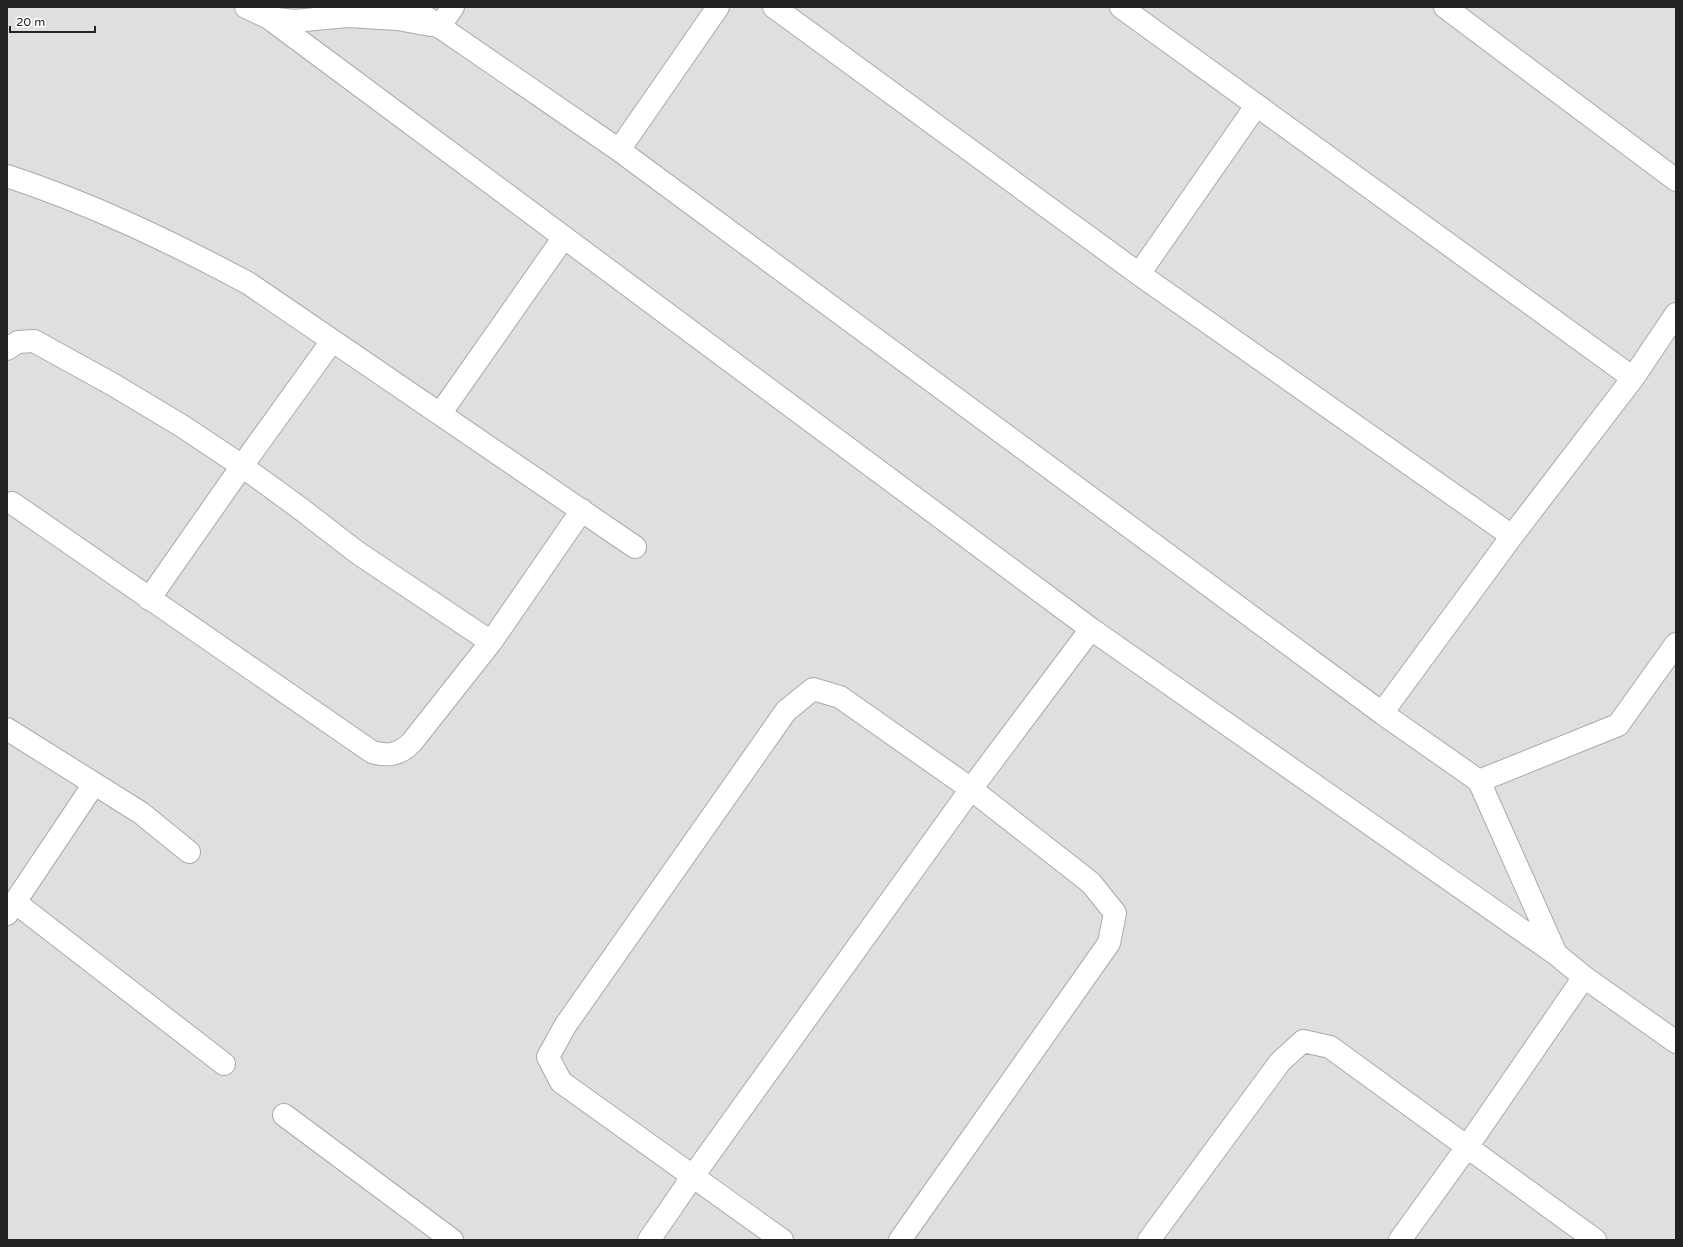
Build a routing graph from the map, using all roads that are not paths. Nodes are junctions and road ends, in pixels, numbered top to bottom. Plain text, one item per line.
1 (246, 7) edge
2 (411, 7) edge
3 (453, 7) edge
4 (718, 7) edge
5 (774, 7) edge
6 (1121, 7) edge
7 (1445, 7) edge
8 (269, 18) junction
9 (439, 27) junction
10 (1256, 106) junction
11 (619, 150) junction
12 (7, 176) edge
13 (1676, 180) edge
14 (564, 237) junction
15 (1139, 274) junction
16 (1676, 314) edge
17 (332, 341) junction
18 (7, 349) edge
19 (1633, 378) junction
20 (440, 414) junction
21 (242, 466) junction
22 (12, 503) dead end
23 (582, 510) junction
24 (1512, 536) junction
25 (635, 547) dead end
26 (149, 599) junction
27 (1090, 628) junction
28 (492, 642) junction
29 (1676, 644) edge
30 (1382, 713) junction
31 (7, 729) edge
32 (1479, 781) junction
33 (94, 784) junction
34 (971, 789) junction
35 (189, 852) dead end
36 (11, 908) edge
37 (1556, 954) junction
38 (1584, 977) junction
39 (1676, 1042) edge
40 (224, 1064) dead end
41 (284, 1115) dead end
42 (1467, 1147) junction
43 (693, 1176) junction
44 (452, 1240) edge
45 (649, 1240) edge
46 (782, 1240) edge
47 (900, 1240) edge
48 (1149, 1240) edge
49 (1400, 1240) edge
50 (1595, 1240) edge

1 - 8 street
2 - 9 street
3 - 9 street
4 - 11 street
5 - 15 street
6 - 10 street
7 - 13 street
8 - 9 street
8 - 14 street
9 - 11 street
10 - 15 street
10 - 19 street
11 - 30 street
12 - 17 street
14 - 20 street
14 - 27 street
15 - 24 street
16 - 19 street
17 - 20 street
17 - 21 street
18 - 21 street
19 - 24 street
20 - 23 street
21 - 26 street
21 - 28 street
22 - 26 street
23 - 25 street
23 - 28 street
24 - 30 street
26 - 28 street
27 - 34 street
27 - 37 street
29 - 32 street
30 - 32 street
31 - 33 street
32 - 37 street
33 - 35 street
33 - 36 street
34 - 43 street
34 - 43 street
34 - 47 street
36 - 40 street
37 - 38 street
38 - 39 street
38 - 42 street
41 - 44 street
42 - 48 street
42 - 49 street
42 - 50 street
43 - 45 street
43 - 46 street

